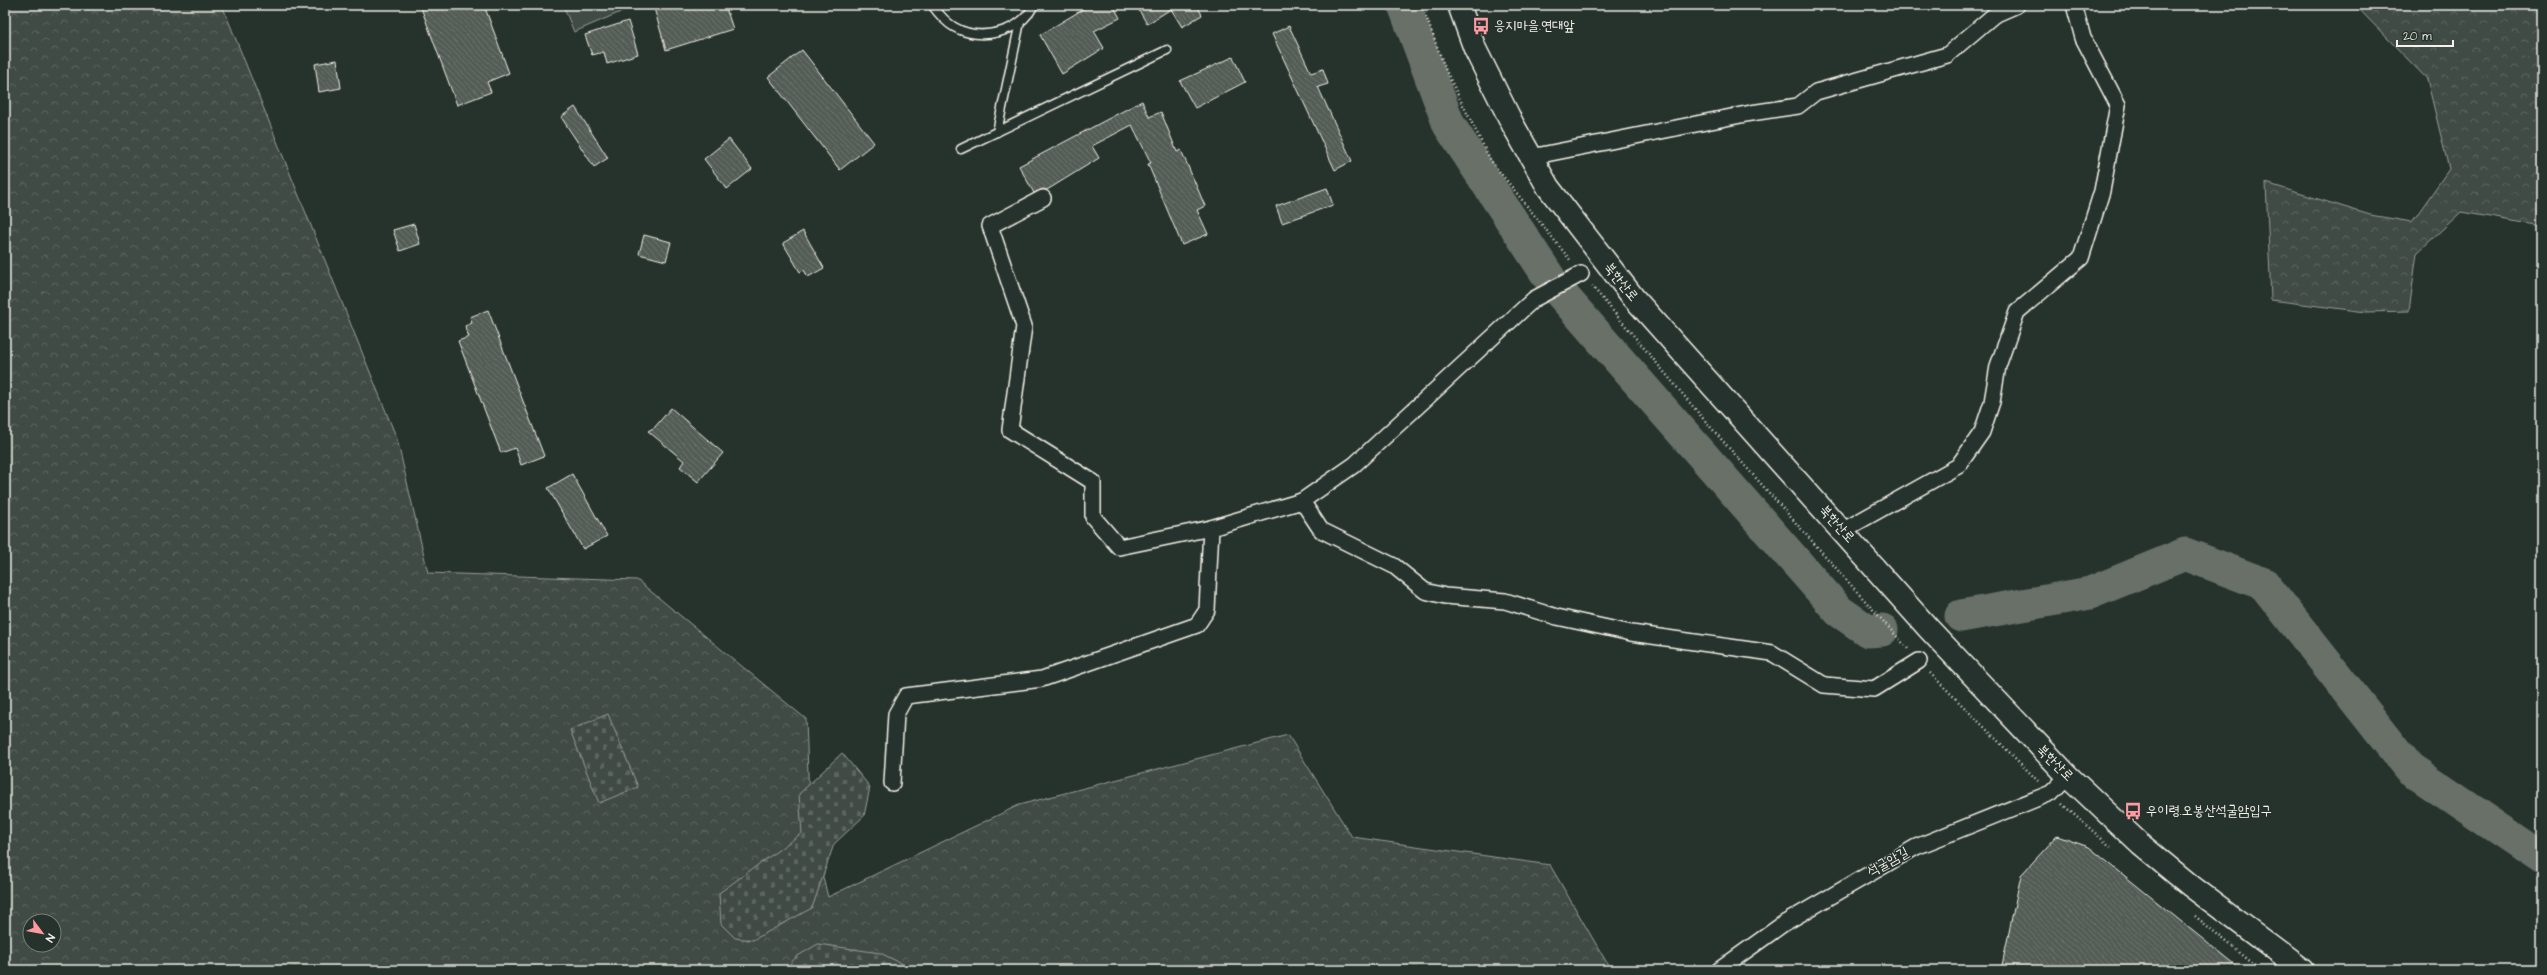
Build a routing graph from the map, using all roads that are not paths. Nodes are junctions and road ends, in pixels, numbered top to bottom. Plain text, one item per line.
1 (932, 5) edge
2 (1034, 5) edge
3 (1459, 5) edge
4 (2017, 5) edge
5 (2074, 5) edge
6 (1020, 22) junction
7 (1167, 50) dead end
8 (997, 132) junction
9 (962, 149) dead end
10 (1531, 157) junction
11 (1043, 198) dead end
12 (1581, 275) dead end
13 (1302, 501) junction
14 (1211, 528) junction
15 (1842, 531) junction
16 (1919, 661) dead end
17 (2068, 776) junction
18 (892, 783) dead end
19 (1719, 970) edge
20 (2304, 970) edge

1 - 6 lane
2 - 6 lane
3 - 10 street, 북한산로
4 - 10 street
5 - 15 street
6 - 8 lane
7 - 8 lane
8 - 9 lane
10 - 15 street, 북한산로
11 - 14 street
12 - 13 street
13 - 14 street
13 - 16 street
14 - 18 street
15 - 17 street, 북한산로
17 - 19 street, 석굴암길
17 - 20 street, 북한산로

